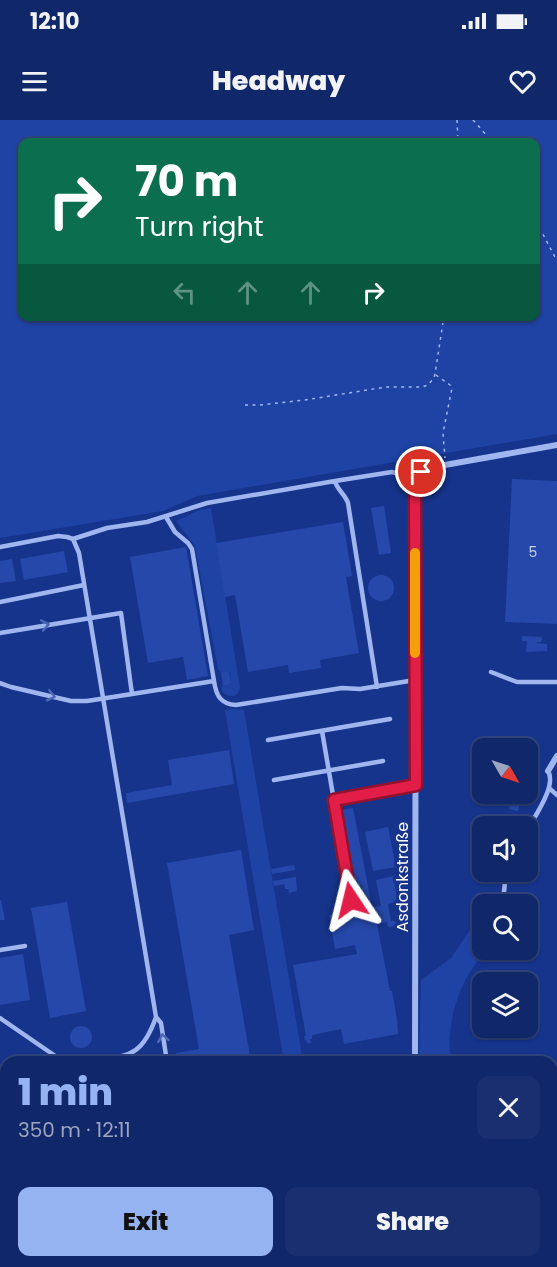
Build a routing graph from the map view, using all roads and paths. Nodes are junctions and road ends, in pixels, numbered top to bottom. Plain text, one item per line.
1 (456, 120) edge
2 (473, 120) edge
3 (458, 138) edge
4 (489, 138) edge
5 (540, 229) edge
6 (557, 261) edge
7 (443, 321) edge
8 (435, 374) junction
9 (245, 405) dead end
10 (557, 445) edge
11 (447, 465) junction
12 (417, 479) junction
13 (335, 481) junction
14 (166, 517) junction
15 (73, 539) junction
16 (0, 546) edge
17 (84, 585) junction
18 (0, 602) edge
19 (90, 618) junction
20 (0, 633) edge
21 (491, 672) dead end
22 (416, 680) junction
23 (214, 681) junction
24 (557, 682) edge
25 (0, 683) edge
26 (377, 687) junction
27 (132, 694) junction
28 (103, 698) junction
29 (390, 718) dead end
30 (322, 731) junction
31 (268, 740) dead end
32 (557, 756) edge
33 (383, 761) dead end
34 (329, 770) junction
35 (548, 771) joint
36 (274, 780) dead end
37 (416, 785) junction
38 (549, 788) junction
39 (557, 795) edge
40 (334, 800) junction
41 (535, 816) edge
42 (505, 882) edge
43 (504, 892) dead end
44 (351, 900) dead end
45 (25, 946) dead end
46 (0, 950) edge
47 (156, 1017) junction
48 (0, 1018) edge
49 (55, 1056) edge
50 (125, 1056) edge
51 (166, 1056) edge
52 (415, 1056) edge

1 - 3 path
2 - 4 path
5 - 6 path
7 - 8 path
8 - 9 path
8 - 11 path
10 - 11 street
11 - 12 street
12 - 13 lane
12 - 22 street, Asdonkstraße
13 - 14 lane
13 - 26 lane
14 - 15 lane
14 - 23 lane
15 - 16 lane
15 - 17 lane
17 - 18 lane
17 - 19 lane
20 -> 19 lane
19 - 27 lane
19 - 28 lane
21 - 24 lane
22 - 26 lane
22 - 37 street, Asdonkstraße
23 - 26 lane
23 - 27 lane
25 -> 28 lane
27 - 28 lane
28 - 47 lane
29 - 30 lane
30 - 31 lane
30 - 34 lane
32 - 35 street
33 - 34 lane
34 - 36 lane
34 - 40 lane
35 - 38 lane
37 - 40 lane
37 - 52 street, Asdonkstraße
38 - 39 lane
38 - 41 lane
40 - 44 lane
42 - 43 lane
45 - 46 lane
47 - 50 lane
51 -> 47 lane
48 - 49 lane

